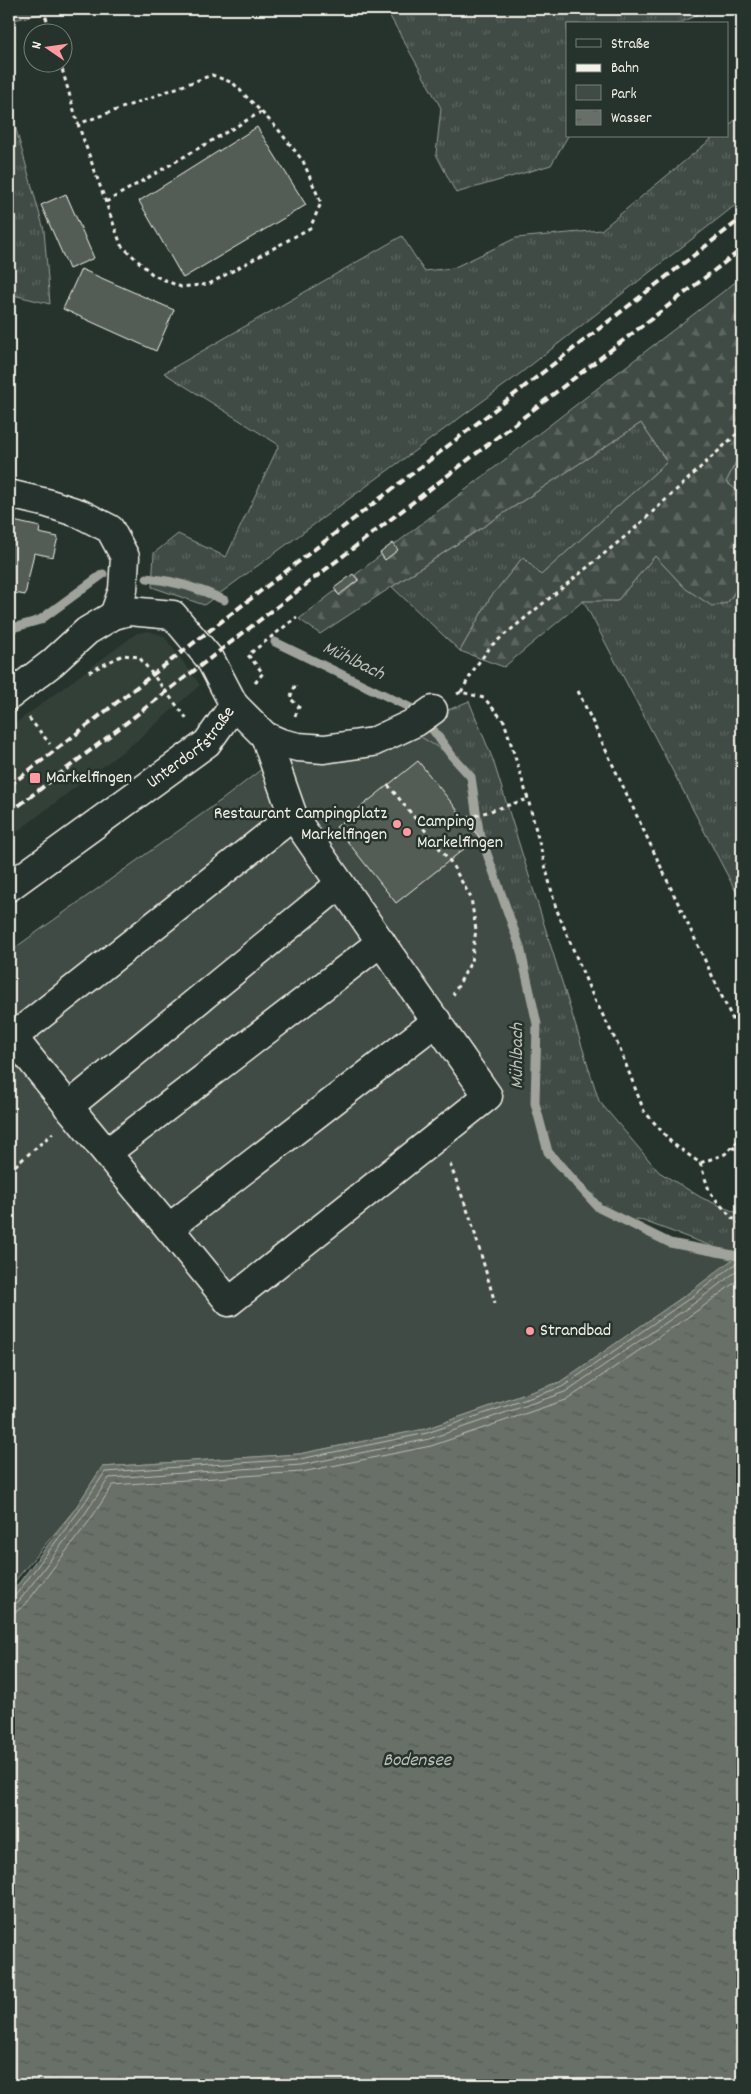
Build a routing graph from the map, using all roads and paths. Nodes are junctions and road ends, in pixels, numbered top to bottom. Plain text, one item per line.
1 (43, 9) edge
2 (47, 22) edge
3 (63, 72) edge
4 (261, 112) junction
5 (78, 124) junction
6 (106, 202) junction
7 (742, 429) edge
8 (9, 494) edge
9 (114, 615) junction
10 (297, 617) dead end
11 (88, 673) dead end
12 (578, 691) dead end
13 (461, 692) junction
14 (16, 704) edge
15 (234, 705) junction
16 (425, 716) joint
17 (265, 736) junction
18 (207, 743) junction
19 (50, 744) dead end
20 (388, 785) dead end
21 (528, 799) junction
22 (293, 816) junction
23 (468, 818) dead end
24 (340, 884) junction
25 (9, 887) edge
26 (381, 942) junction
27 (437, 1021) junction
28 (11, 1039) edge
29 (742, 1039) edge
30 (71, 1111) junction
31 (437, 1136) junction
32 (742, 1137) edge
33 (732, 1147) junction
34 (108, 1152) junction
35 (742, 1153) edge
36 (700, 1162) junction
37 (9, 1170) edge
38 (742, 1224) edge
39 (170, 1227) junction
40 (495, 1303) dead end

1 - 2 path
3 - 5 path
4 - 5 path
4 - 6 path
4 - 6 path
5 - 6 path
7 - 13 path
8 - 9 street
9 - 14 street, Unterdorfstraße
9 - 15 street, Unterdorfstraße
10 - 15 path
11 - 18 path
12 - 29 path
13 - 16 path
13 - 21 path
14 - 19 path
15 - 17 street
15 - 18 street, Unterdorfstraße
16 - 17 street
17 - 22 street
18 - 25 street, Unterdorfstraße
20 - 27 path
21 - 23 path
21 - 36 path
22 - 24 street
22 - 28 street
24 - 26 street
24 - 30 street
26 - 27 street
26 - 34 street
27 - 31 street
27 - 39 street
28 - 30 street
30 - 34 street
30 - 37 path
31 - 39 street
31 - 40 path
32 - 33 path
33 - 35 path
33 - 36 path
34 - 39 street
36 - 38 path

